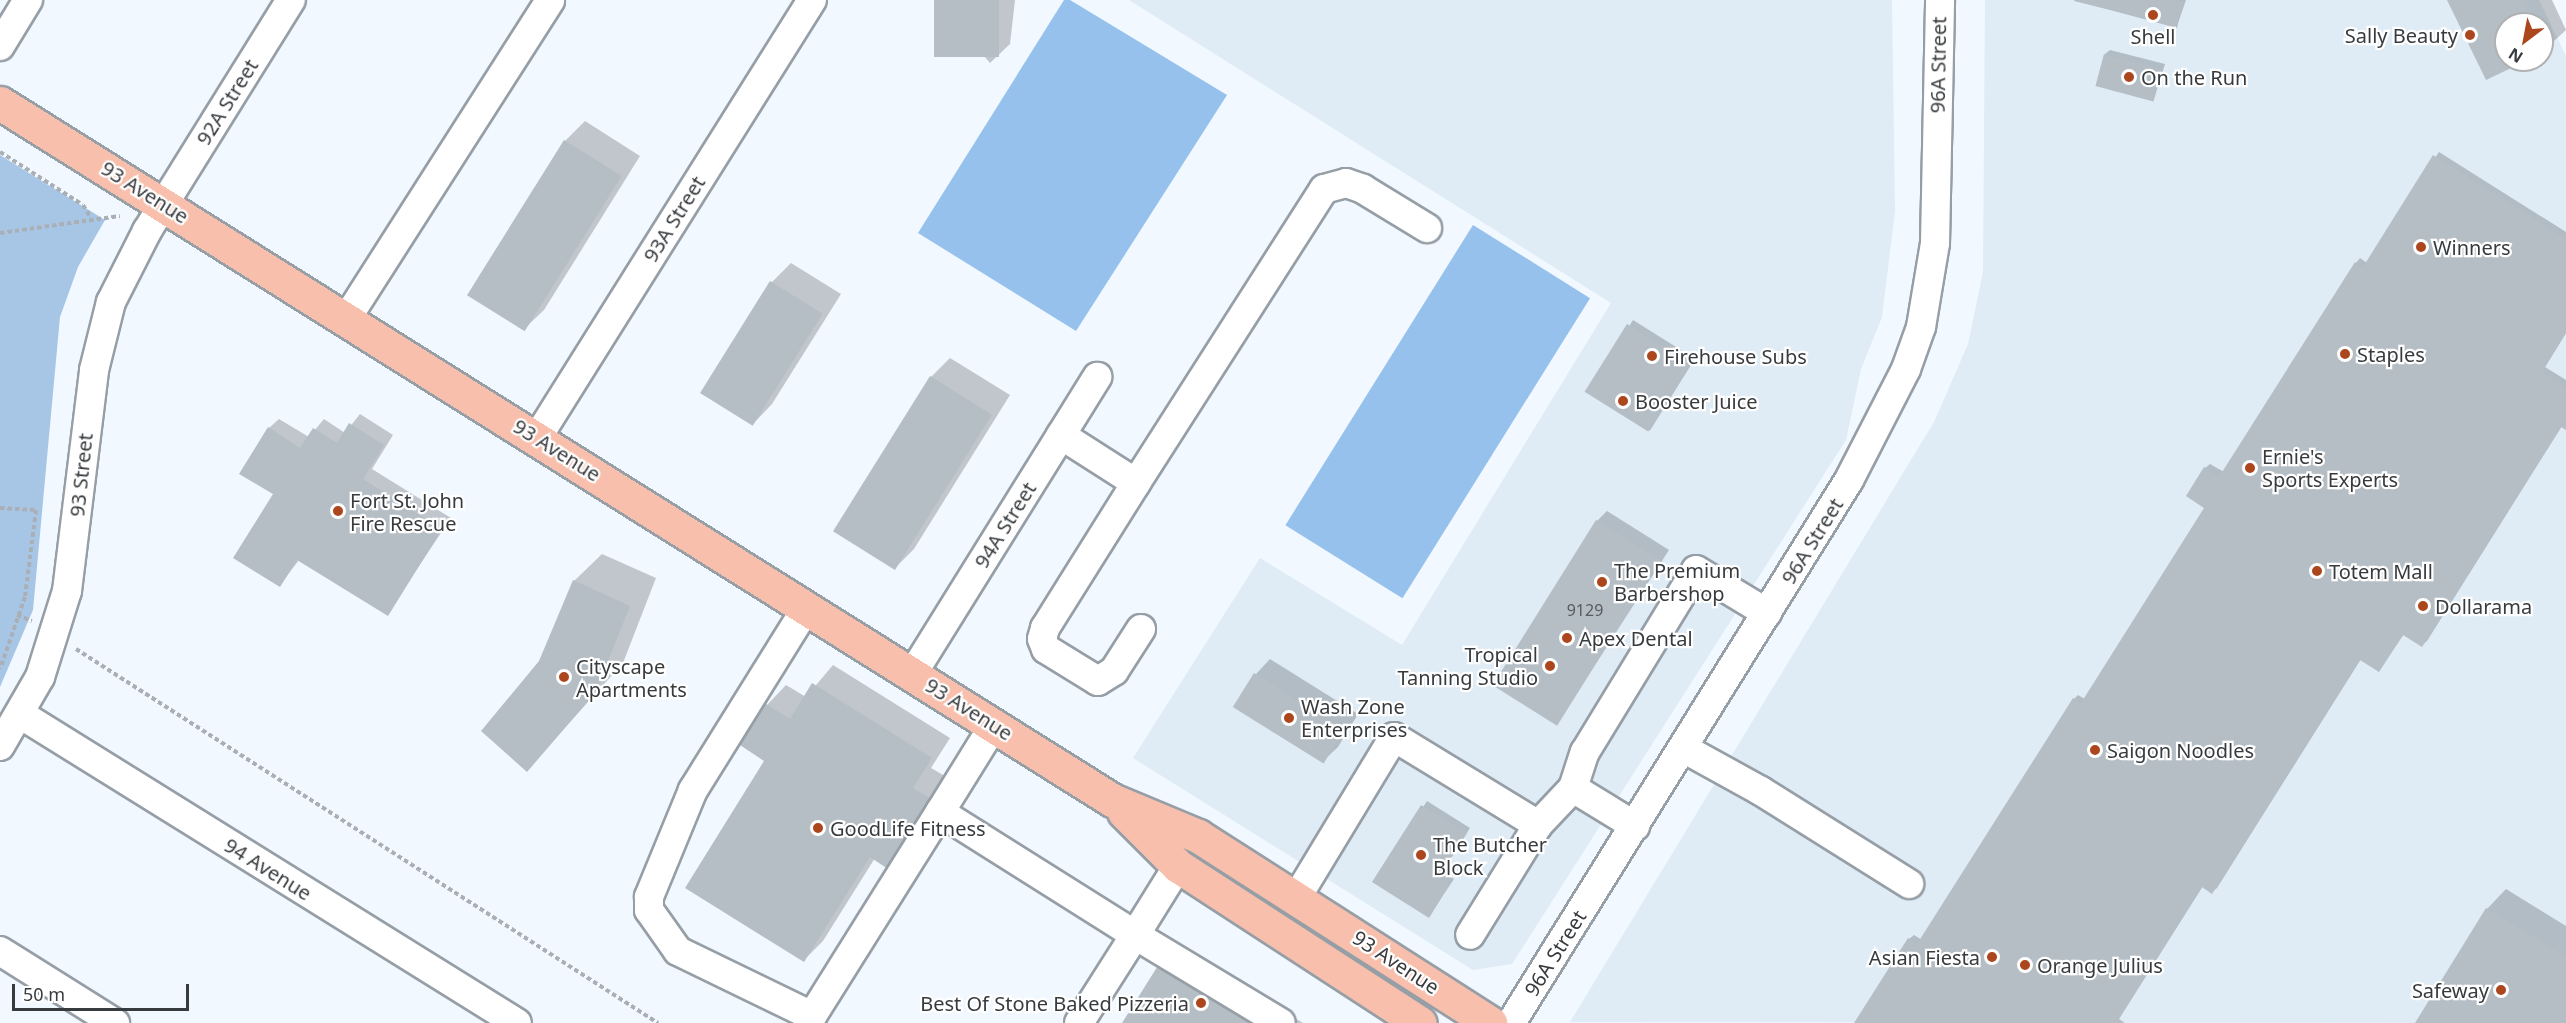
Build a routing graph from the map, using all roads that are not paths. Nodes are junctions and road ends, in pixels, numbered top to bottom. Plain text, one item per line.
1 (28, 0) edge
2 (291, 0) edge
3 (550, 0) edge
4 (812, 0) edge
5 (1940, 0) edge
6 (0, 46) edge
7 (0, 103) edge
8 (164, 204) junction
9 (1427, 228) dead end
10 (347, 318) junction
11 (1097, 377) dead end
12 (1061, 435) junction
13 (537, 438) junction
14 (1136, 483) junction
15 (807, 607) junction
16 (1767, 613) junction
17 (1141, 629) dead end
18 (913, 673) junction
19 (20, 714) junction
20 (994, 725) junction
21 (0, 746) edge
22 (1683, 748) junction
23 (1573, 788) junction
24 (1112, 800) junction
25 (940, 812) junction
26 (1538, 825) junction
27 (1635, 826) junction
28 (1178, 866) junction
29 (1908, 884) dead end
30 (1297, 897) junction
31 (1135, 935) junction
32 (1470, 935) dead end
33 (0, 951) edge
34 (817, 1020) edge
35 (115, 1023) edge
36 (517, 1023) edge
37 (1079, 1023) edge
38 (1281, 1023) edge
39 (1420, 1023) edge
40 (1490, 1023) edge
41 (1510, 1023) edge

1 - 6 street
2 - 8 street, 92A Street
3 - 10 street
4 - 13 street, 93A Street
5 - 16 street, 96A Street
7 - 8 main road, 93 Avenue
8 - 10 main road, 93 Avenue
8 - 19 street, 93 Street
9 - 14 street
10 - 13 main road, 93 Avenue
11 - 12 street, 94A Street
12 - 14 street
12 - 18 street, 94A Street
13 - 15 main road, 93 Avenue
14 - 17 street
15 - 18 main road, 93 Avenue
15 - 34 street
16 - 22 street, 96A Street
16 - 23 street
18 - 20 main road, 93 Avenue
19 - 21 street, 93 Street
19 - 36 street, 94 Avenue
20 - 24 main road, 93 Avenue
20 - 25 street
22 - 27 street, 96A Street
22 - 29 street
23 - 26 street
23 - 27 street
24 - 28 main road, 93 Avenue
24 - 30 main road, 93 Avenue
25 - 31 street
25 - 34 street
26 - 30 street
26 - 32 street
27 - 41 street, 96A Street
28 - 31 street
28 - 39 main road, 93 Avenue
30 - 40 main road, 93 Avenue
31 - 37 street
31 - 38 street
33 - 35 street

